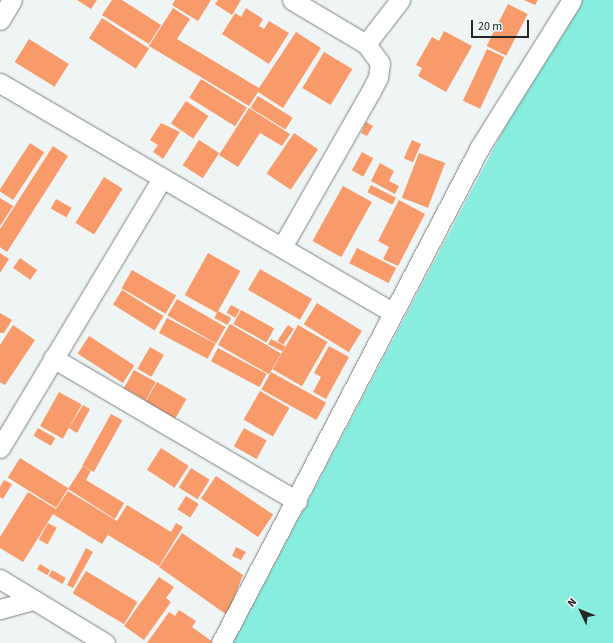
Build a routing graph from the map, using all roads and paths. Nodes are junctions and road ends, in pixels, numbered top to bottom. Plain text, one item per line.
1 (12, 0) edge
2 (292, 0) edge
3 (400, 0) edge
4 (572, 0) edge
5 (0, 20) edge
6 (366, 44) junction
7 (0, 83) edge
8 (162, 178) junction
9 (282, 247) junction
10 (393, 313) junction
11 (53, 358) junction
12 (0, 448) edge
13 (297, 501) junction
14 (0, 579) edge
15 (34, 600) junction
16 (0, 609) edge
17 (105, 643) edge
18 (221, 643) edge

1 - 5 street
2 - 6 street
3 - 6 street
4 - 10 street
6 - 9 street
7 - 8 street
8 - 9 street
8 - 11 street
9 - 10 street
10 - 13 street
11 - 12 street
11 - 13 street
13 - 18 street
14 - 15 street
15 - 16 street
15 - 17 street

